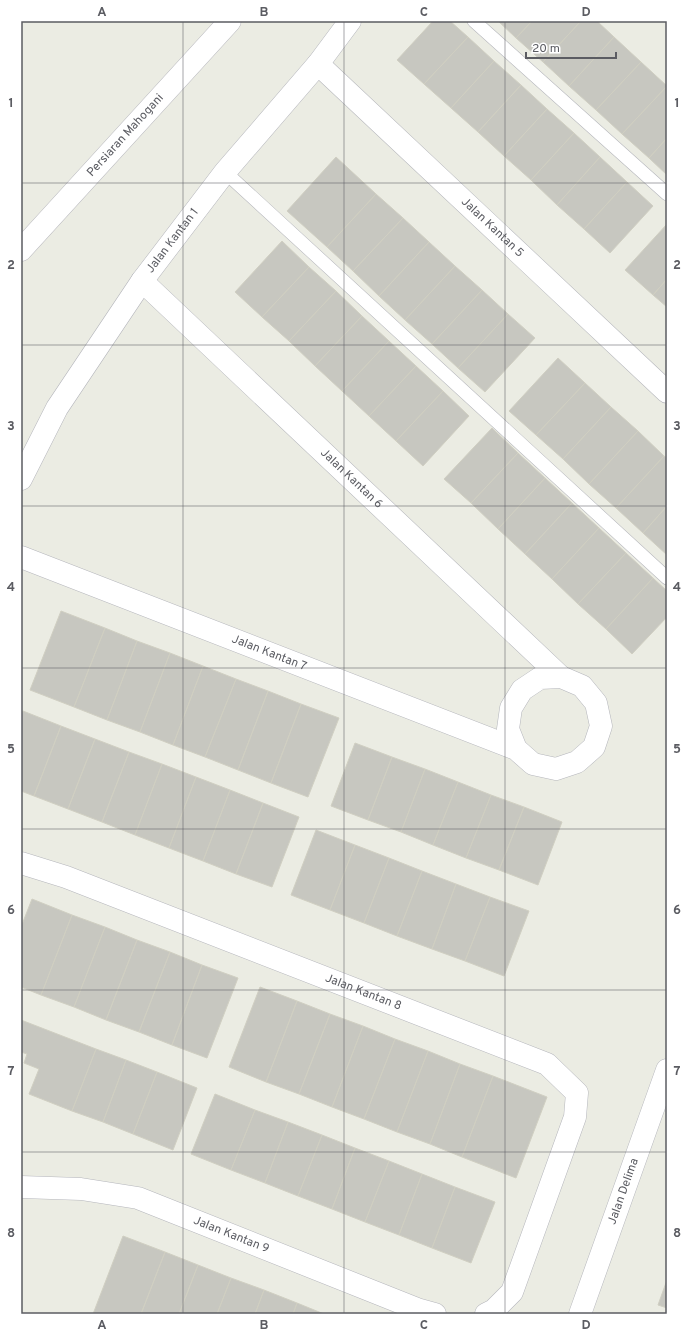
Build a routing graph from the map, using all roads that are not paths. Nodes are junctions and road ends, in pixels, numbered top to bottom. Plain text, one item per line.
1 (230, 21) edge
2 (350, 21) edge
3 (474, 21) edge
4 (318, 64) junction
5 (225, 172) junction
6 (667, 194) edge
7 (21, 250) edge
8 (142, 281) junction
9 (667, 392) edge
10 (21, 479) edge
11 (21, 558) edge
12 (667, 578) edge
13 (561, 677) junction
14 (516, 749) junction
15 (21, 863) edge
16 (667, 1070) edge
17 (21, 1187) edge
18 (435, 1314) edge
19 (486, 1314) edge
20 (580, 1314) edge

1 - 7 street, Persiaran Mahogani
2 - 4 street, Jalan Kantan 1
3 - 6 lane
4 - 5 street, Jalan Kantan 1
4 - 9 street, Jalan Kantan 5
5 - 8 street, Jalan Kantan 1
5 - 12 lane
8 - 10 street, Jalan Kantan 1
8 - 13 street, Jalan Kantan 6
11 - 14 street, Jalan Kantan 7
13 - 14 street
13 - 14 street
15 - 19 street, Jalan Kantan 8
16 - 20 street, Jalan Delima
17 - 18 street, Jalan Kantan 9

